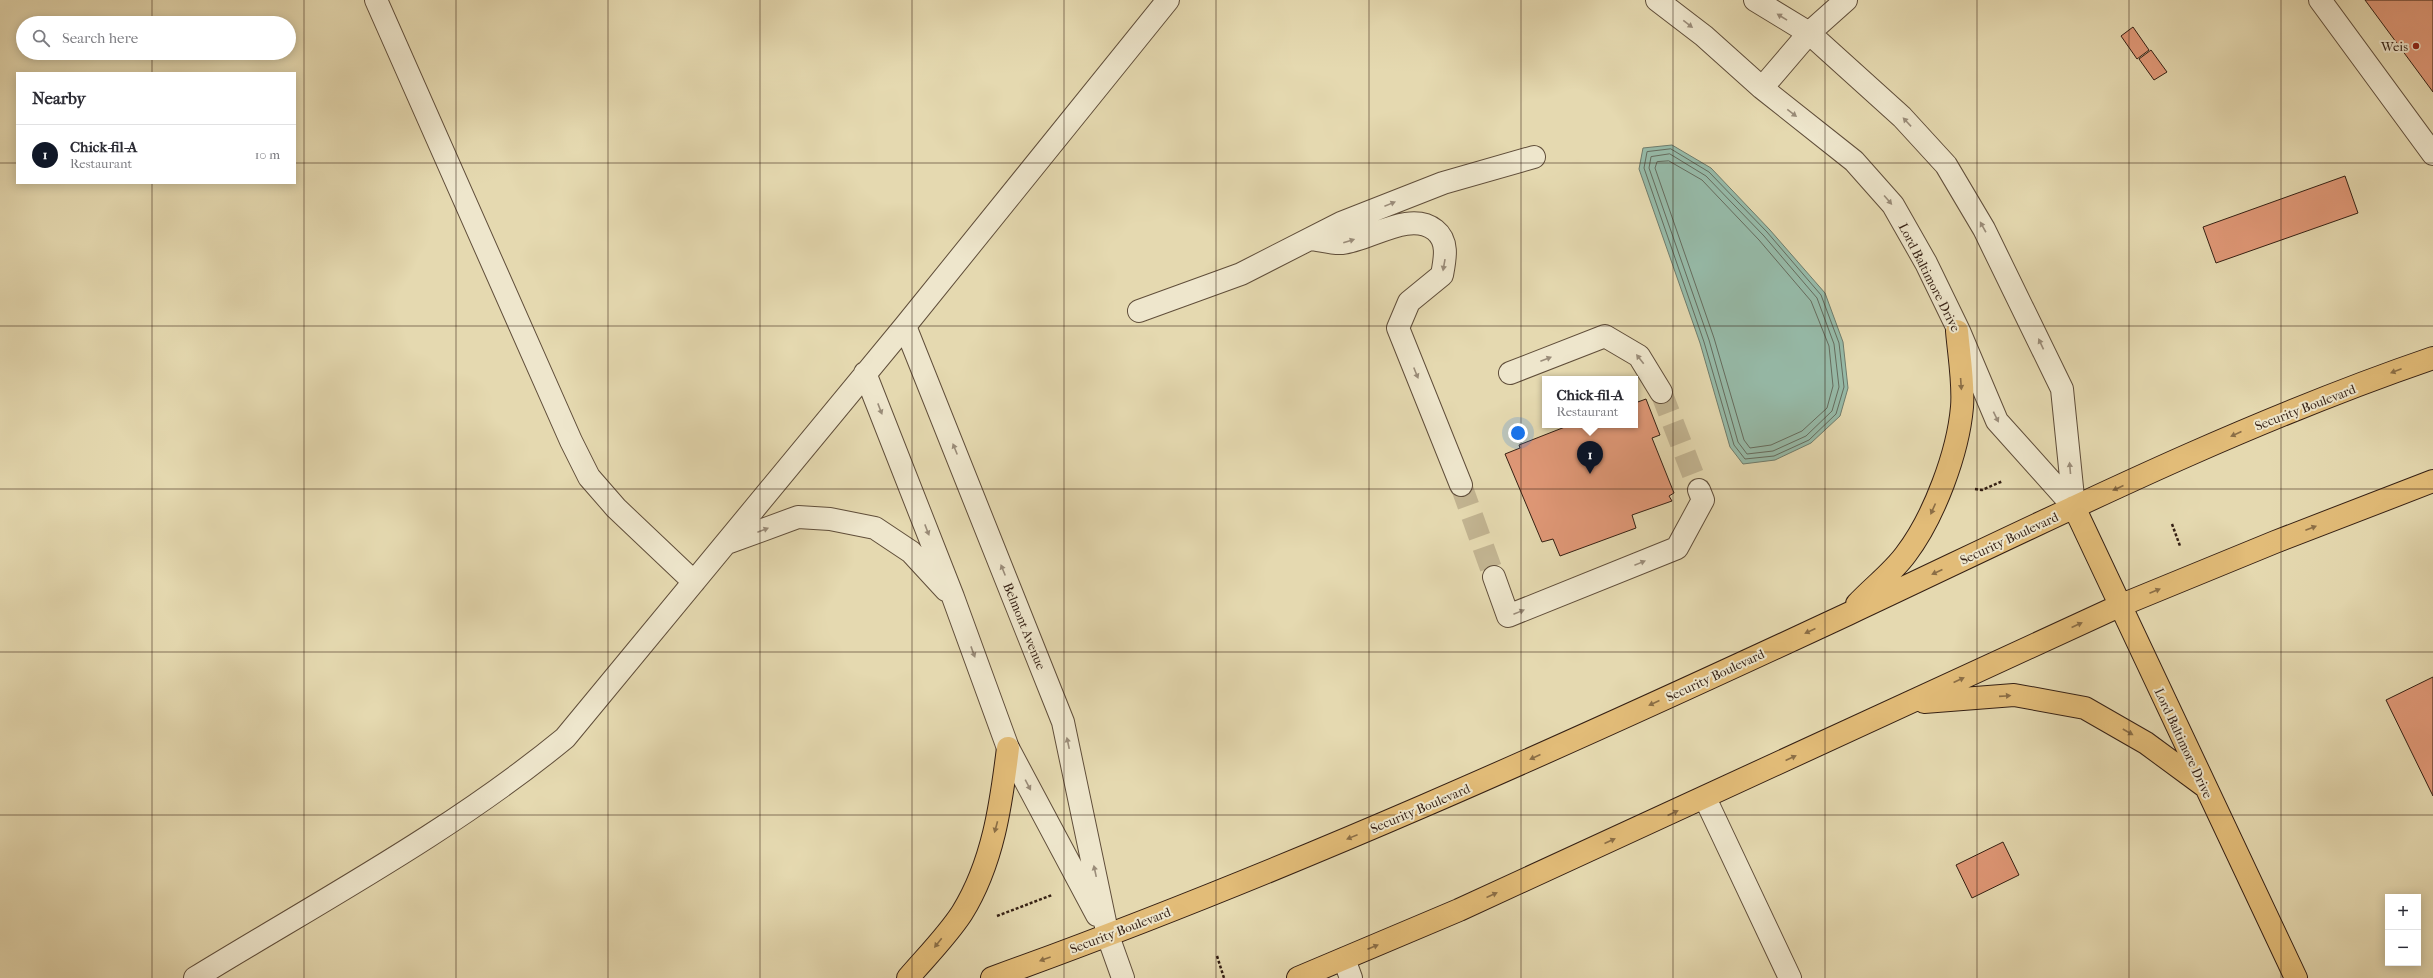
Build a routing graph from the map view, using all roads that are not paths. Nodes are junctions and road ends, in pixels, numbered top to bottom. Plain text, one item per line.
1 (376, 0) edge
2 (1168, 0) edge
3 (1657, 0) edge
4 (1755, 0) edge
5 (1846, 0) edge
6 (2320, 0) edge
7 (1809, 33) junction
8 (1762, 88) junction
9 (2433, 154) edge
10 (1534, 157) dead end
11 (1311, 239) junction
12 (1139, 311) dead end
13 (905, 326) junction
14 (1957, 331) junction
15 (2433, 358) edge
16 (865, 373) junction
17 (1510, 373) dead end
18 (1661, 392) tunnel mouth
19 (2433, 481) edge
20 (1461, 485) tunnel mouth
21 (1699, 490) tunnel mouth
22 (2074, 507) junction
23 (726, 544) junction
24 (1494, 577) tunnel mouth
25 (694, 582) junction
26 (953, 597) junction
27 (2119, 606) junction
28 (1846, 615) junction
29 (1911, 703) junction
30 (1008, 748) junction
31 (2205, 787) junction
32 (1705, 798) junction
33 (1108, 936) junction
34 (1347, 969) edge
35 (195, 978) edge
36 (908, 978) edge
37 (992, 978) edge
38 (1122, 978) edge
39 (1298, 978) edge
40 (1790, 978) edge
41 (2296, 978) edge

1 - 25 street
2 - 13 street
3 -> 8 street, Lord Baltimore Drive
7 -> 4 street, Lord Baltimore Drive
5 - 7 street
6 - 9 street
7 - 8 street
22 -> 7 street, Lord Baltimore Drive
8 -> 14 street, Lord Baltimore Drive
11 -> 10 street
11 - 12 street
11 -> 20 street
13 - 16 street
33 -> 13 street, Belmont Avenue
14 -> 22 street, Lord Baltimore Drive
14 -> 28 main road
15 -> 22 main road, Security Boulevard
16 - 23 street
16 -> 26 street, Belmont Avenue
17 - 18 street
27 -> 19 main road
24 -> 21 street
22 - 27 main road, Lord Baltimore Drive
22 -> 28 main road, Security Boulevard
23 - 25 street
23 -> 26 street
25 - 35 street
26 -> 30 street, Belmont Avenue
29 -> 27 main road
27 - 31 main road, Lord Baltimore Drive
28 -> 33 main road, Security Boulevard
29 -> 31 main road
32 -> 29 main road
30 -> 33 street, Belmont Avenue
30 -> 36 main road
31 - 41 main road, Lord Baltimore Drive
34 -> 32 main road
32 - 40 street
33 -> 37 main road, Security Boulevard
33 - 38 street, Belmont Avenue
34 - 39 main road

